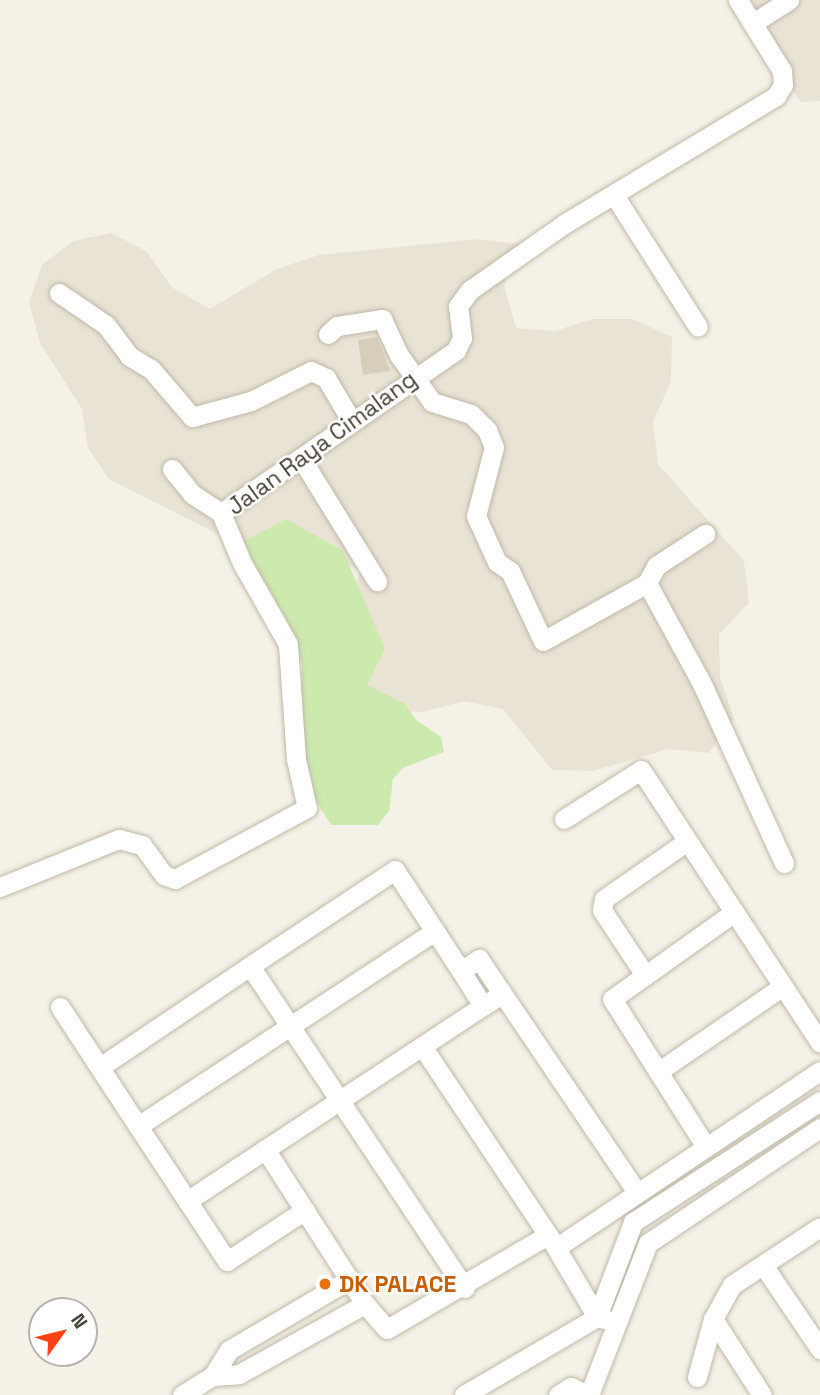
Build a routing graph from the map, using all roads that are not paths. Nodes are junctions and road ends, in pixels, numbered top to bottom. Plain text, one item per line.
1 (738, 0) edge
2 (789, 0) edge
3 (753, 23) junction
4 (614, 195) junction
5 (59, 293) dead end
6 (698, 327) dead end
7 (328, 334) dead end
8 (414, 376) junction
9 (351, 420) junction
10 (301, 458) junction
11 (172, 469) dead end
12 (221, 513) junction
13 (705, 534) dead end
14 (377, 580) dead end
15 (646, 583) junction
16 (564, 819) dead end
17 (687, 841) junction
18 (784, 863) dead end
19 (0, 887) edge
20 (733, 912) junction
21 (435, 931) junction
22 (250, 965) junction
23 (461, 971) junction
24 (645, 975) junction
25 (783, 986) junction
26 (502, 994) junction
27 (483, 1006) junction
28 (60, 1007) dead end
29 (290, 1026) junction
30 (820, 1043) edge
31 (422, 1046) junction
32 (100, 1067) junction
33 (659, 1071) junction
34 (820, 1071) edge
35 (339, 1101) junction
36 (820, 1101) edge
37 (138, 1126) junction
38 (818, 1133) edge
39 (706, 1147) junction
40 (265, 1149) junction
41 (637, 1192) junction
42 (187, 1201) junction
43 (305, 1210) junction
44 (820, 1227) edge
45 (553, 1241) junction
46 (763, 1265) junction
47 (350, 1279) junction
48 (465, 1287) junction
49 (365, 1304) junction
50 (606, 1319) junction
51 (713, 1319) junction
52 (820, 1349) edge
53 (213, 1376) junction
54 (697, 1377) dead end
55 (182, 1395) edge
56 (464, 1395) edge
57 (558, 1395) edge
58 (588, 1395) edge
59 (762, 1395) edge

1 - 3 street, Jalan Raya Cimalang
2 - 3 street
3 - 4 street, Jalan Raya Cimalang
4 - 6 street
4 - 8 street, Jalan Raya Cimalang
5 - 9 street
7 - 8 street
8 - 9 street, Jalan Raya Cimalang
8 - 15 street
9 - 10 street, Jalan Raya Cimalang
10 - 12 street, Jalan Raya Cimalang
10 - 14 street
11 - 12 street
12 - 19 street, Jalan Raya Cimalang
13 - 15 street
15 - 18 street
16 - 17 street
17 - 20 street
17 - 24 street
20 - 24 street
20 - 25 street
21 - 22 street
21 - 23 street
21 - 29 street
22 - 29 street
22 - 32 street
23 - 26 street
23 - 27 street
24 - 33 street
25 - 30 street
25 - 33 street
26 - 27 street
26 - 41 street
27 - 31 street
28 - 32 street
29 - 35 street
29 - 37 street
31 - 35 street
31 - 45 street
32 - 37 street
33 - 39 street
34 - 39 street
35 - 40 street
35 - 48 street
36 - 50 street
37 - 42 street
38 - 50 street
39 - 41 street
40 - 42 street
40 - 43 street
41 - 45 street
42 - 43 street
43 - 47 street
44 - 46 street
45 - 48 street
45 - 50 street
46 - 51 street
46 - 52 street
47 - 49 street
47 - 53 street
48 - 49 street
49 - 53 street
50 - 56 street
50 - 58 street
51 - 54 street
51 - 59 street
53 - 55 street
57 - 58 street

